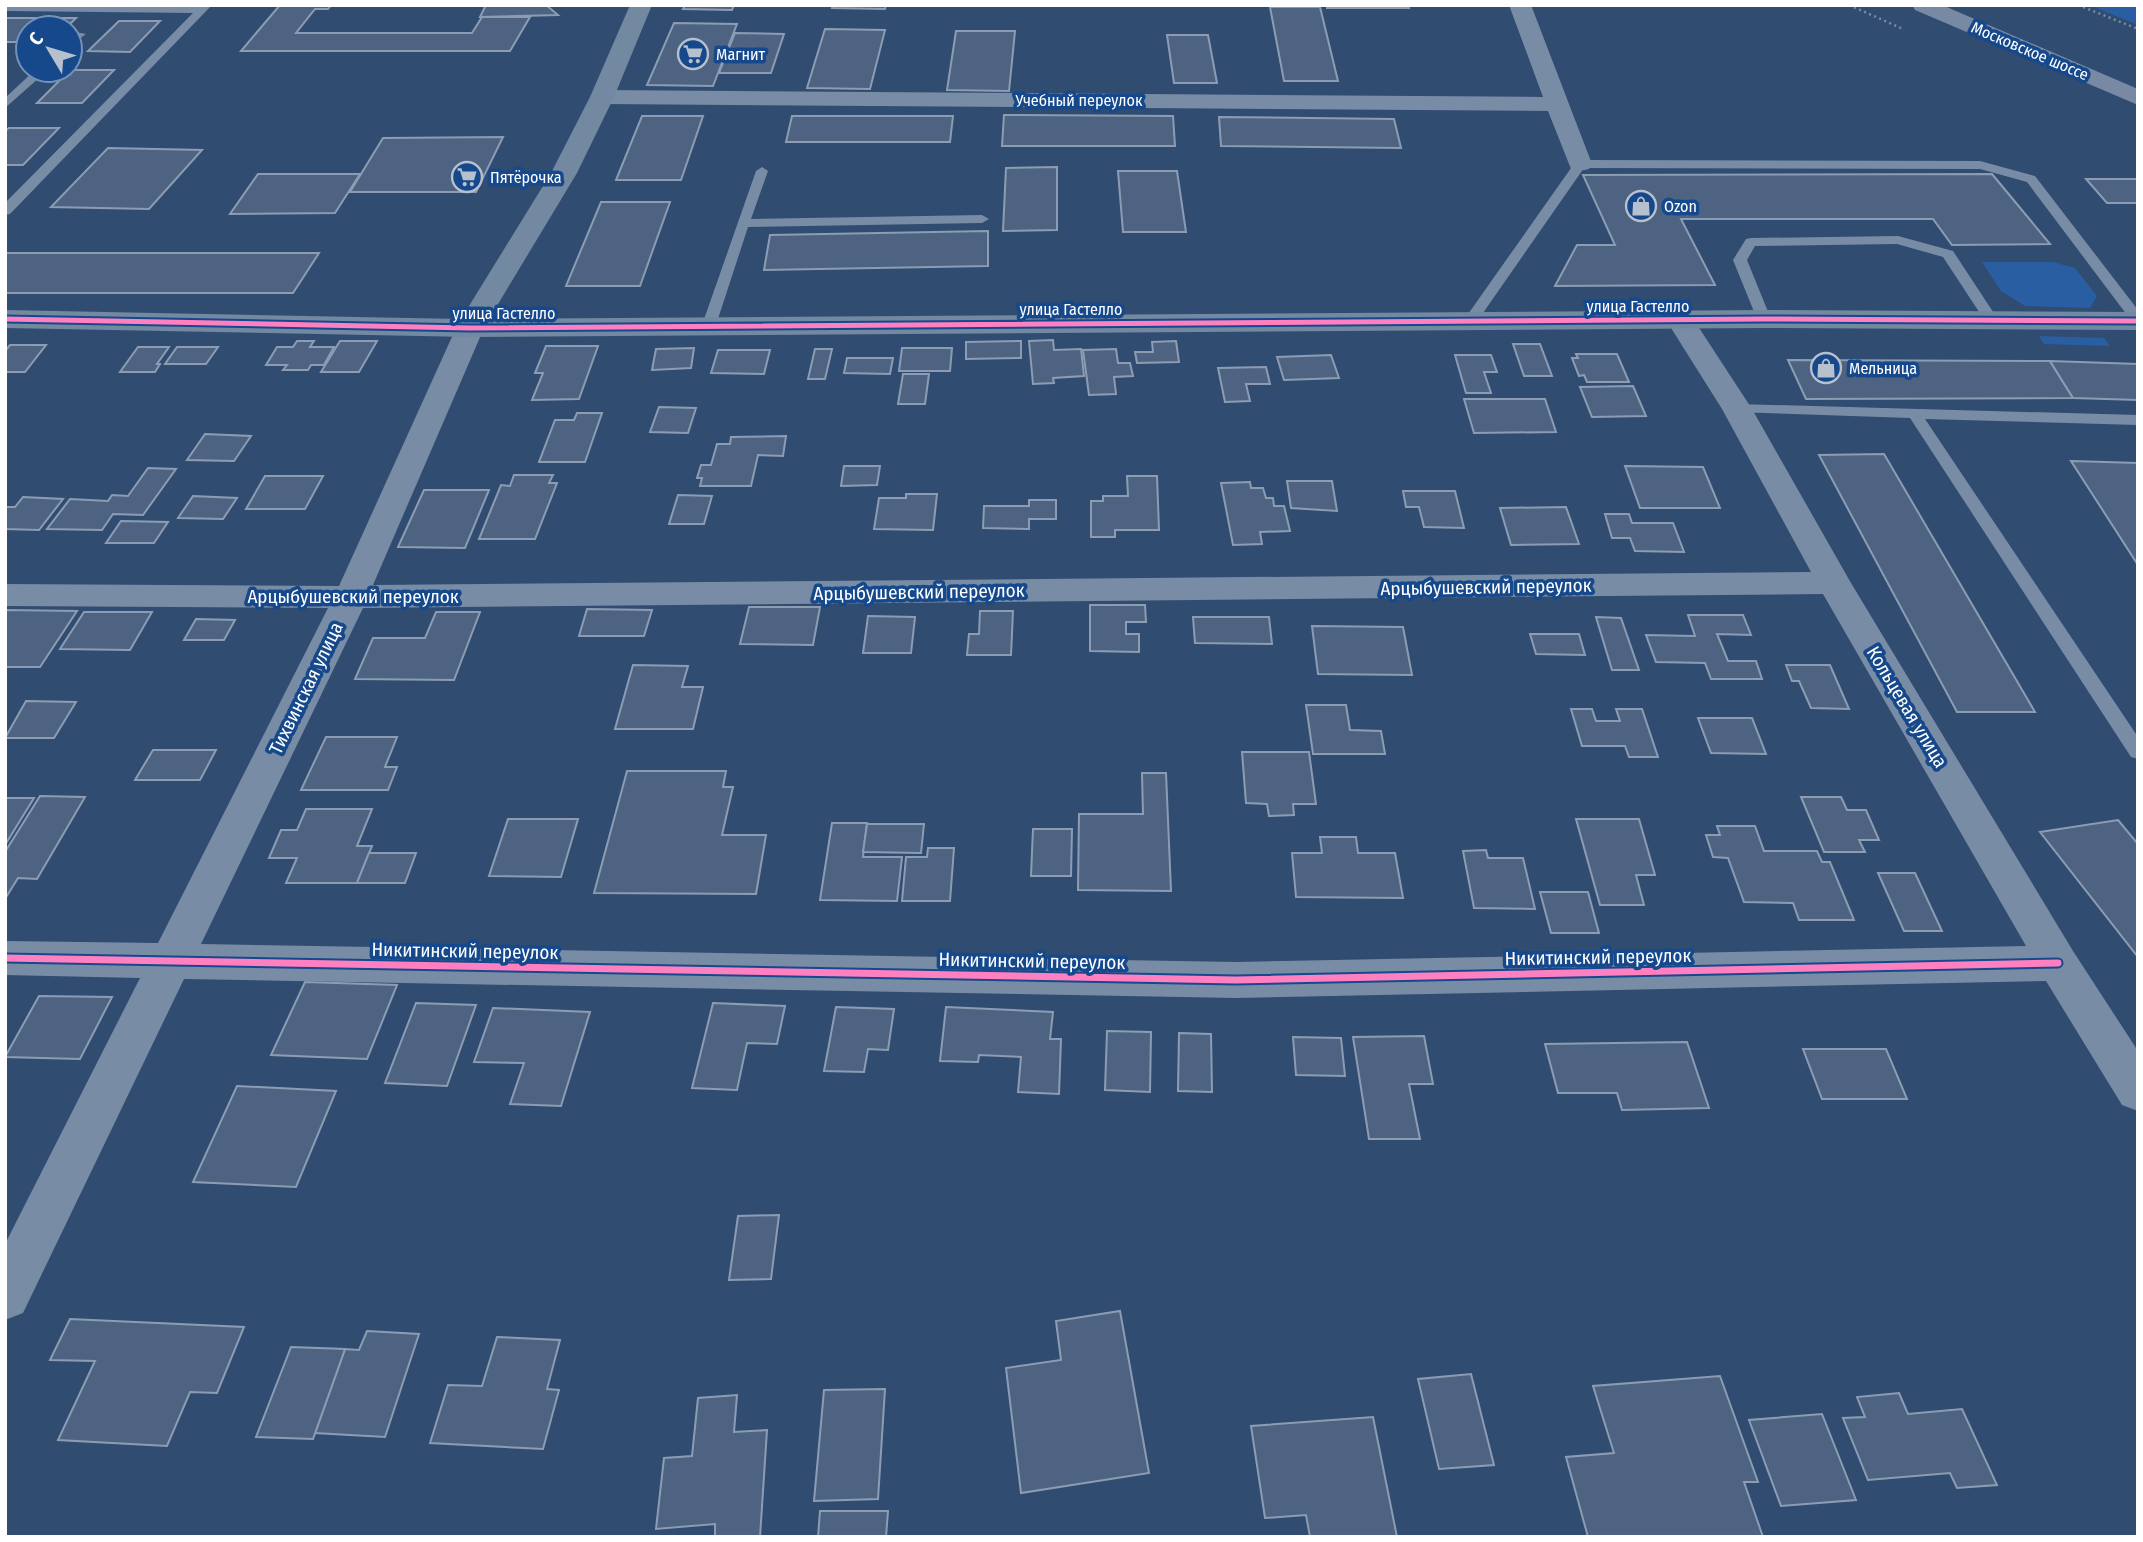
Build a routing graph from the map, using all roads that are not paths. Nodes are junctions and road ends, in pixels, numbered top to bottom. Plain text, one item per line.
1 (641, 5) edge
2 (1520, 5) edge
3 (1923, 5) edge
4 (1951, 5) edge
5 (5, 8) edge
6 (204, 8) edge
7 (27, 84) edge
8 (2138, 85) edge
9 (602, 96) junction
10 (2138, 98) edge
11 (1557, 104) junction
12 (5, 105) edge
13 (1580, 164) junction
14 (762, 171) dead end
15 (5, 211) edge
16 (982, 219) dead end
17 (743, 223) junction
18 (1764, 318) junction
19 (5, 319) edge
20 (1471, 320) junction
21 (1680, 320) junction
22 (1992, 321) junction
23 (2138, 321) edge
24 (709, 325) junction
25 (470, 328) junction
26 (1737, 409) junction
27 (1914, 414) junction
28 (2138, 420) edge
29 (1834, 583) junction
30 (5, 595) edge
31 (351, 597) junction
32 (2138, 752) edge
33 (5, 958) edge
34 (170, 962) junction
35 (2058, 962) junction
36 (2138, 1091) edge
37 (5, 1296) edge

1 - 9 street, Тихвинская улица
2 - 11 street
3 - 10 main road, Московское шоссе
4 - 8 main road, Московское шоссе
5 - 6 lane
6 - 15 lane
7 - 12 lane
9 - 11 street, Учебный переулок
9 - 25 street, Тихвинская улица
11 - 13 street
13 - 20 lane
13 - 23 lane
14 - 17 lane
16 - 17 lane
17 - 24 lane
18 - 21 street, улица Гастелло
18 - 22 street, улица Гастелло
18 - 22 lane
19 - 25 street, улица Гастелло
20 - 21 street, улица Гастелло
20 - 24 street, улица Гастелло
21 - 26 street, Кольцевая улица
22 - 23 street, улица Гастелло
24 - 25 street, улица Гастелло
25 - 31 street, Тихвинская улица
26 - 27 lane
26 - 29 street, Кольцевая улица
27 - 28 lane
27 - 32 lane
29 - 31 street, Арцыбушевский переулок
29 - 35 street, Кольцевая улица
30 - 31 street, Арцыбушевский переулок
31 - 34 street, Тихвинская улица
33 - 34 street, Никитинский переулок
34 - 35 street, Никитинский переулок
34 - 37 street, Тихвинская улица
35 - 36 street, Кольцевая улица

